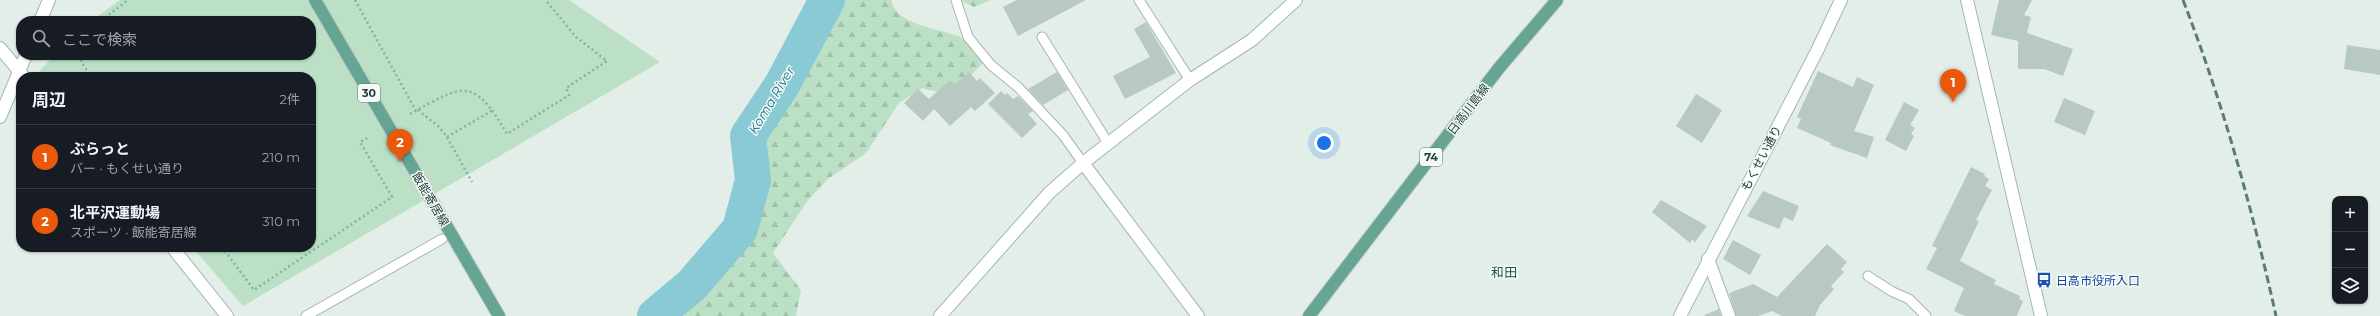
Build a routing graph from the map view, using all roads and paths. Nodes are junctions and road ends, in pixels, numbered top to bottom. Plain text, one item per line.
1 (49, 0) edge
2 (128, 0) edge
3 (315, 0) edge
4 (355, 0) edge
5 (550, 0) edge
6 (956, 0) edge
7 (1140, 0) edge
8 (1296, 0) edge
9 (1557, 0) edge
10 (1841, 0) edge
11 (1966, 0) edge
12 (42, 16) edge
13 (107, 16) edge
14 (1042, 38) dead end
15 (0, 48) edge
16 (25, 60) edge
17 (82, 60) edge
18 (19, 72) edge
19 (22, 72) edge
20 (88, 72) edge
21 (1190, 80) junction
22 (16, 84) edge
23 (417, 110) junction
24 (493, 110) junction
25 (410, 114) dead end
26 (0, 117) edge
27 (367, 138) dead end
28 (447, 138) junction
29 (1108, 143) junction
30 (1083, 163) junction
31 (472, 182) dead end
32 (442, 239) dead end
33 (316, 248) edge
34 (176, 252) edge
35 (226, 252) edge
36 (310, 252) edge
37 (1708, 260) junction
38 (1868, 276) dead end
39 (227, 316) edge
40 (306, 316) edge
41 (499, 316) edge
42 (940, 316) edge
43 (1198, 316) edge
44 (1309, 316) edge
45 (1680, 316) edge
46 (1729, 316) edge
47 (1926, 316) edge
48 (2041, 316) edge

1 - 12 street
2 - 13 path
3 - 41 main road, 飯能寄居線 / 30
4 - 23 path
5 - 24 path
6 - 30 lane
7 - 21 lane
8 - 21 street
9 - 44 main road, 日高川島線 / 74
10 - 37 street, もくせい通り
11 - 48 street
14 - 29 lane
15 - 18 street
16 - 19 street
17 - 20 path
21 - 29 street
22 - 26 street
23 - 24 path
23 - 25 path
23 - 28 path
24 - 28 path
27 - 33 path
28 - 31 path
29 - 30 street
30 - 42 street
30 - 43 street
32 - 40 lane
34 - 39 street
35 - 36 path
37 - 45 street, もくせい通り
37 - 46 street
38 - 47 lane

